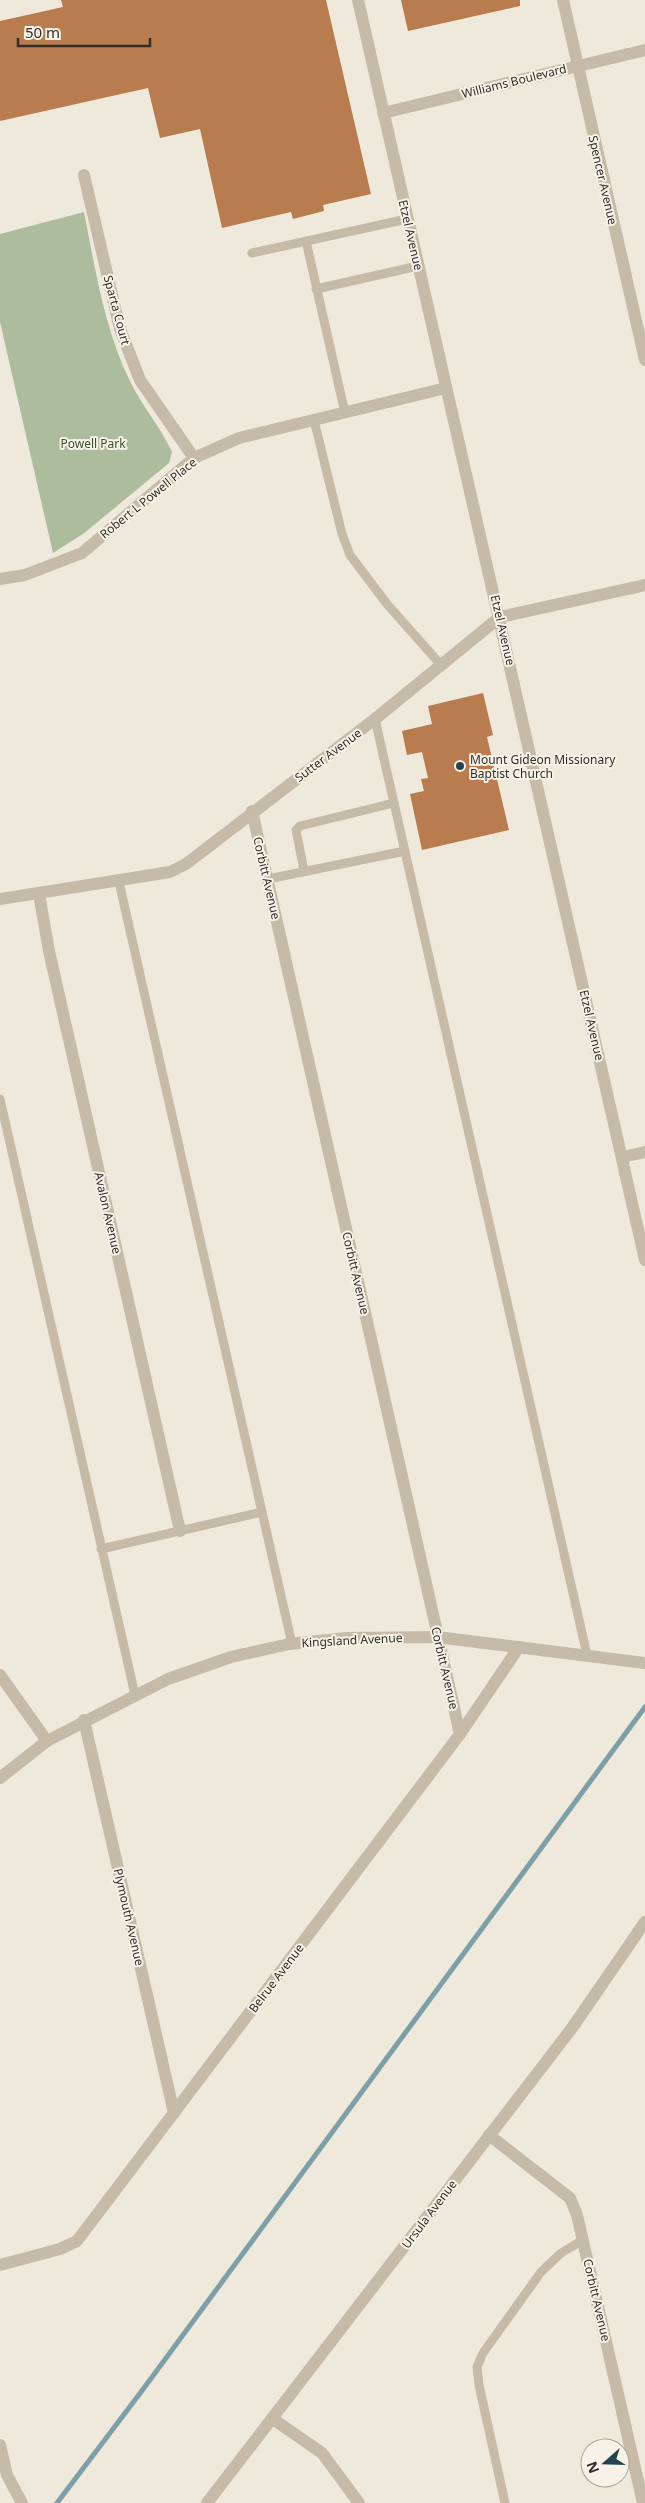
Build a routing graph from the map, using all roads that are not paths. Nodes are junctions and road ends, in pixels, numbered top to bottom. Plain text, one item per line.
1 (358, 0) edge
2 (563, 0) edge
3 (645, 50) edge
4 (577, 66) junction
5 (383, 113) junction
6 (84, 175) dead end
7 (407, 219) junction
8 (306, 241) junction
9 (252, 253) dead end
10 (418, 266) junction
11 (316, 289) junction
12 (645, 360) edge
13 (446, 388) junction
14 (345, 413) junction
15 (314, 420) junction
16 (194, 458) junction
17 (0, 579) edge
18 (645, 585) edge
19 (500, 617) junction
20 (441, 666) junction
21 (375, 719) junction
22 (394, 802) junction
23 (252, 811) junction
24 (405, 850) junction
25 (304, 871) junction
26 (268, 879) junction
27 (119, 882) junction
28 (39, 894) junction
29 (0, 899) edge
30 (0, 1099) edge
31 (645, 1152) edge
32 (622, 1157) junction
33 (645, 1260) edge
34 (262, 1512) junction
35 (180, 1531) junction
36 (101, 1549) junction
37 (437, 1636) junction
38 (292, 1644) junction
39 (519, 1647) junction
40 (587, 1655) junction
41 (645, 1663) edge
42 (0, 1676) edge
43 (135, 1695) junction
44 (84, 1720) junction
45 (460, 1734) junction
46 (47, 1741) junction
47 (0, 1778) edge
48 (645, 1922) edge
49 (174, 2113) junction
50 (489, 2136) junction
51 (582, 2240) junction
52 (0, 2265) edge
53 (273, 2419) junction
54 (0, 2445) edge
55 (20, 2502) edge
56 (207, 2503) edge
57 (359, 2503) edge
58 (505, 2503) edge
59 (643, 2503) edge

1 - 5 street, Etzel Avenue
2 - 4 street, Spencer Avenue
3 - 4 street, Williams Boulevard
4 - 5 street, Williams Boulevard
4 - 12 street, Spencer Avenue
5 - 7 street, Etzel Avenue
6 - 16 street, Sparta Court
7 - 8 lane
7 - 10 street, Etzel Avenue
8 - 9 lane
8 - 11 lane
10 - 11 lane
10 - 13 street, Etzel Avenue
11 - 14 lane
13 - 14 street, Robert L Powell Place
13 - 19 street, Etzel Avenue
14 - 15 street, Robert L Powell Place
15 - 16 street, Robert L Powell Place
15 - 20 lane
16 - 17 street, Robert L Powell Place
18 - 19 street, Sutter Avenue
19 - 20 street, Sutter Avenue
19 - 32 street, Etzel Avenue
20 - 21 street, Sutter Avenue
21 - 22 lane
21 - 23 street, Sutter Avenue
22 - 24 lane
22 - 25 lane
23 - 26 street, Corbitt Avenue
23 - 27 street, Sutter Avenue
24 - 25 lane
24 - 40 lane
25 - 26 lane
26 - 37 street, Corbitt Avenue
27 - 28 street, Sutter Avenue
27 - 34 lane
28 - 29 street, Sutter Avenue
28 - 35 street, Avalon Avenue
30 - 36 lane
31 - 32 street
32 - 33 street, Etzel Avenue
34 - 35 lane
34 - 38 lane
35 - 36 lane
36 - 43 lane
37 - 38 street, Kingsland Avenue
37 - 39 street, Kingsland Avenue
37 - 45 street, Corbitt Avenue
38 - 43 street, Kingsland Avenue
39 - 40 street, Kingsland Avenue
39 - 45 street, Belrue Avenue
40 - 41 street, Kingsland Avenue
42 - 46 street
43 - 44 street, Kingsland Avenue
44 - 46 street, Kingsland Avenue
44 - 49 street, Plymouth Avenue
45 - 49 street, Belrue Avenue
46 - 47 street, Kingsland Avenue
48 - 50 street, Ursula Avenue
49 - 52 street, Belrue Avenue
50 - 51 street, Corbitt Avenue
50 - 53 street, Ursula Avenue
51 - 58 lane
51 - 59 street, Corbitt Avenue
53 - 56 street, Ursula Avenue
53 - 57 street
54 - 55 street

